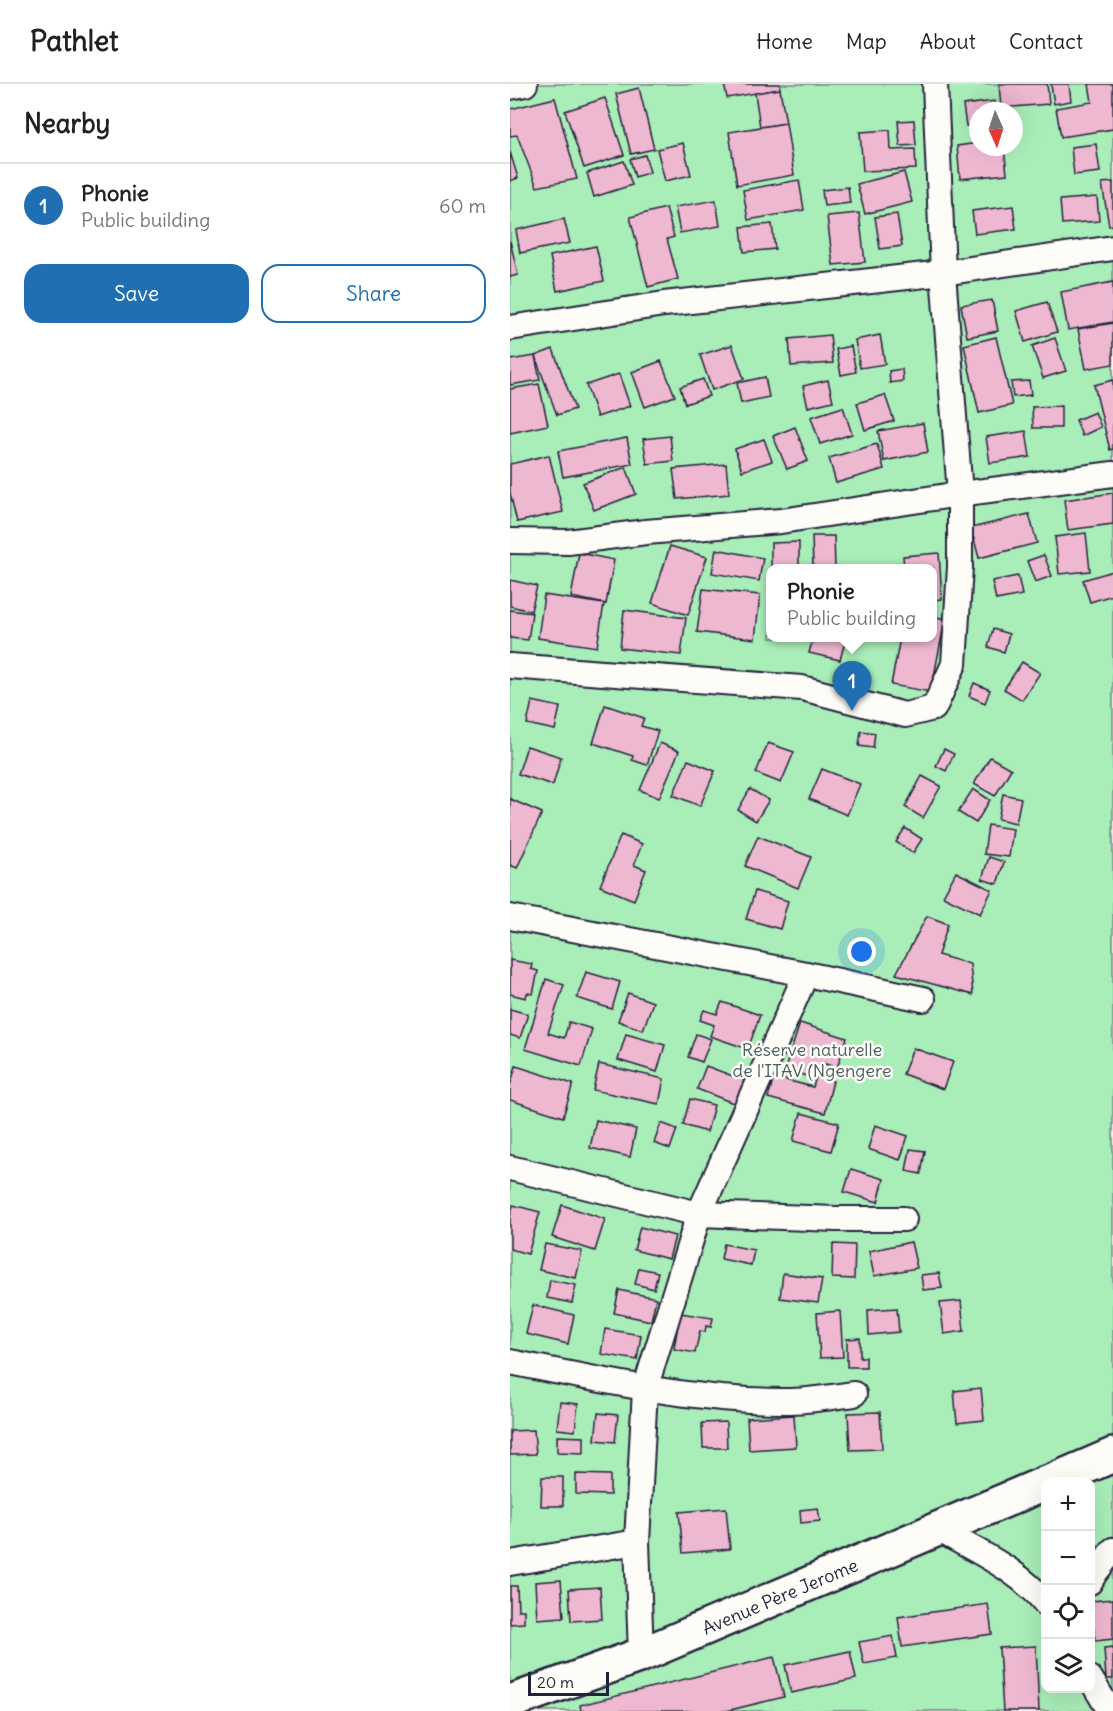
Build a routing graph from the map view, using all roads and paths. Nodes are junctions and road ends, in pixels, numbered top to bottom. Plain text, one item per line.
1 (525, 84) edge
2 (935, 84) edge
3 (510, 87) edge
4 (1113, 248) edge
5 (943, 273) junction
6 (510, 328) edge
7 (1113, 474) edge
8 (960, 494) junction
9 (510, 541) edge
10 (510, 666) edge
11 (510, 916) edge
12 (806, 974) junction
13 (923, 999) dead end
14 (510, 1168) edge
15 (699, 1214) junction
16 (903, 1219) dead end
17 (510, 1362) edge
18 (645, 1389) junction
19 (854, 1394) dead end
20 (1113, 1455) edge
21 (1062, 1477) edge
22 (1041, 1486) edge
23 (938, 1529) junction
24 (637, 1542) junction
25 (1113, 1550) edge
26 (510, 1563) edge
27 (1095, 1573) edge
28 (1041, 1598) edge
29 (641, 1655) junction
30 (1100, 1685) edge
31 (510, 1702) edge
32 (1110, 1711) edge

1 - 3 street
2 - 5 street
4 - 5 street
5 - 6 street
5 - 8 street
7 - 8 street
8 - 9 street
8 - 10 street
11 - 12 street
12 - 13 street
12 - 15 street
14 - 15 street
15 - 16 street
15 - 18 street
17 - 18 street
18 - 19 street
18 - 24 street
20 - 21 street
22 - 23 street, Avenue Père Jerome
23 - 28 street
23 - 29 street, Avenue Père Jerome
24 - 26 street
24 - 29 street
25 - 27 street
29 - 31 street, Avenue Père Jerome
30 - 32 street

